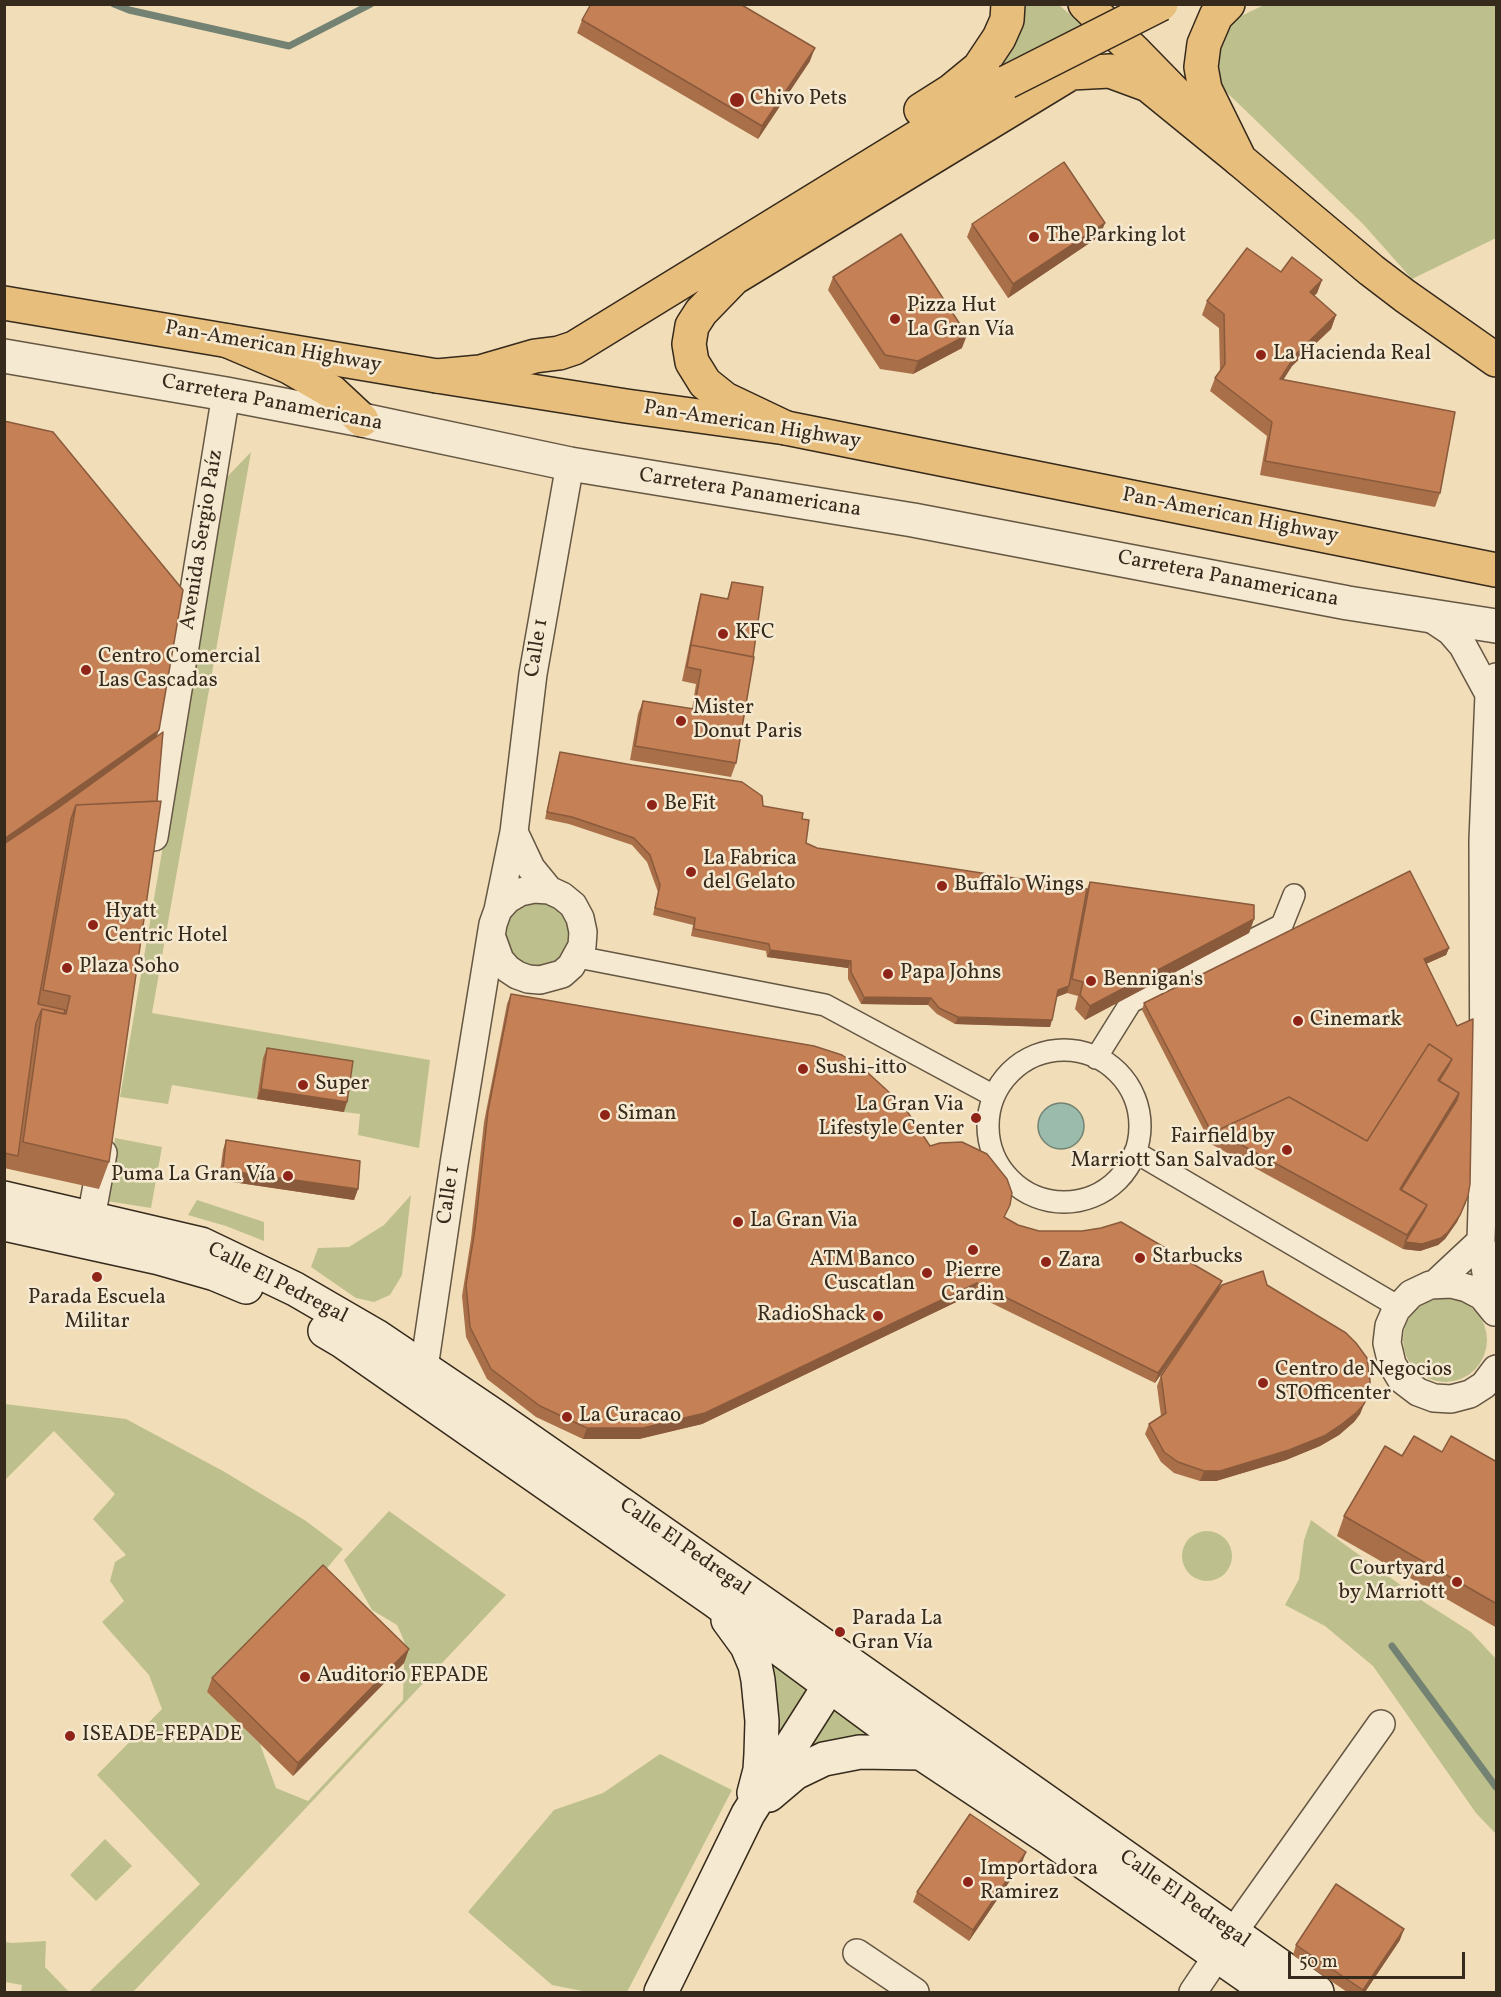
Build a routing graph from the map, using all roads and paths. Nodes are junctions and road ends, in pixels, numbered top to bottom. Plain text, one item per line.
1 (1008, 4) edge
2 (1085, 4) edge
3 (1161, 4) edge
4 (1228, 4) edge
5 (1240, 160) junction
6 (4, 303) edge
7 (1438, 320) junction
8 (228, 341) junction
9 (4, 356) edge
10 (535, 356) junction
11 (1497, 360) edge
12 (437, 376) junction
13 (1497, 376) edge
14 (226, 394) junction
15 (362, 420) junction
16 (786, 428) junction
17 (570, 464) junction
18 (1497, 570) edge
19 (1426, 614) junction
20 (1497, 626) edge
21 (1493, 686) edge
22 (514, 832) junction
23 (150, 862) edge
24 (549, 890) junction
25 (1294, 895) dead end
26 (498, 910) junction
27 (492, 938) junction
28 (578, 957) junction
29 (528, 979) junction
30 (478, 1023) junction
31 (1096, 1058) junction
32 (994, 1096) junction
33 (107, 1127) edge
34 (1135, 1152) junction
35 (4, 1198) edge
36 (91, 1218) junction
37 (12, 1231) edge
38 (1481, 1241) junction
39 (1435, 1284) junction
40 (1399, 1306) junction
41 (1494, 1310) edge
42 (424, 1368) junction
43 (1497, 1369) edge
44 (715, 1601) junction
45 (837, 1674) junction
46 (1381, 1724) dead end
47 (921, 1753) junction
48 (748, 1814) junction
49 (1225, 1945) junction
50 (858, 1953) dead end
51 (662, 1992) edge
52 (915, 1992) edge
53 (1193, 1992) edge
54 (1270, 1992) edge
55 (1317, 1992) edge

1 - 10 main road
2 - 5 main road
3 - 10 main road, bridge
4 - 5 main road
5 - 7 main road
5 - 16 main road
6 - 8 main road, Pan-American Highway
7 - 11 main road
7 - 13 main road
8 - 12 main road, Pan-American Highway
8 - 15 main road
9 - 14 main road, Carretera Panamericana
10 - 12 main road
12 - 16 main road, Pan-American Highway
14 - 15 main road, Carretera Panamericana
14 - 23 street, Avenida Sergio Paíz
15 - 17 main road, Carretera Panamericana
16 - 18 main road, Pan-American Highway
17 - 19 main road, Carretera Panamericana
17 - 22 street, Calle 1
19 - 20 main road, Carretera Panamericana
19 - 21 street
21 - 38 street
22 - 24 street
22 - 26 street, Calle 1
24 - 26 street
24 - 28 street
25 - 31 street
26 - 27 street, Calle 1
27 - 29 street
27 - 30 street, Calle 1
28 - 29 street, Calle 1
28 - 32 street
29 - 30 street, Calle 1
30 - 42 street, Calle 1
31 - 32 street
31 - 34 street
32 - 34 street
33 - 36 street
34 - 40 street
35 - 36 main road, Calle El Pedregal
36 - 42 main road, Calle El Pedregal
37 - 44 main road, Calle El Pedregal
38 - 39 street
38 - 41 street
39 - 40 street
39 - 41 street
40 - 43 street
42 - 45 main road, Calle El Pedregal
44 - 45 main road, Calle El Pedregal
44 - 48 main road
45 - 47 main road, Calle El Pedregal
45 - 48 main road
45 - 49 main road, Calle El Pedregal
46 - 49 street
47 - 48 main road
47 - 49 main road, Calle El Pedregal
48 - 51 main road
49 - 53 street
49 - 54 main road, Calle El Pedregal
49 - 55 main road, Calle El Pedregal
50 - 52 street

